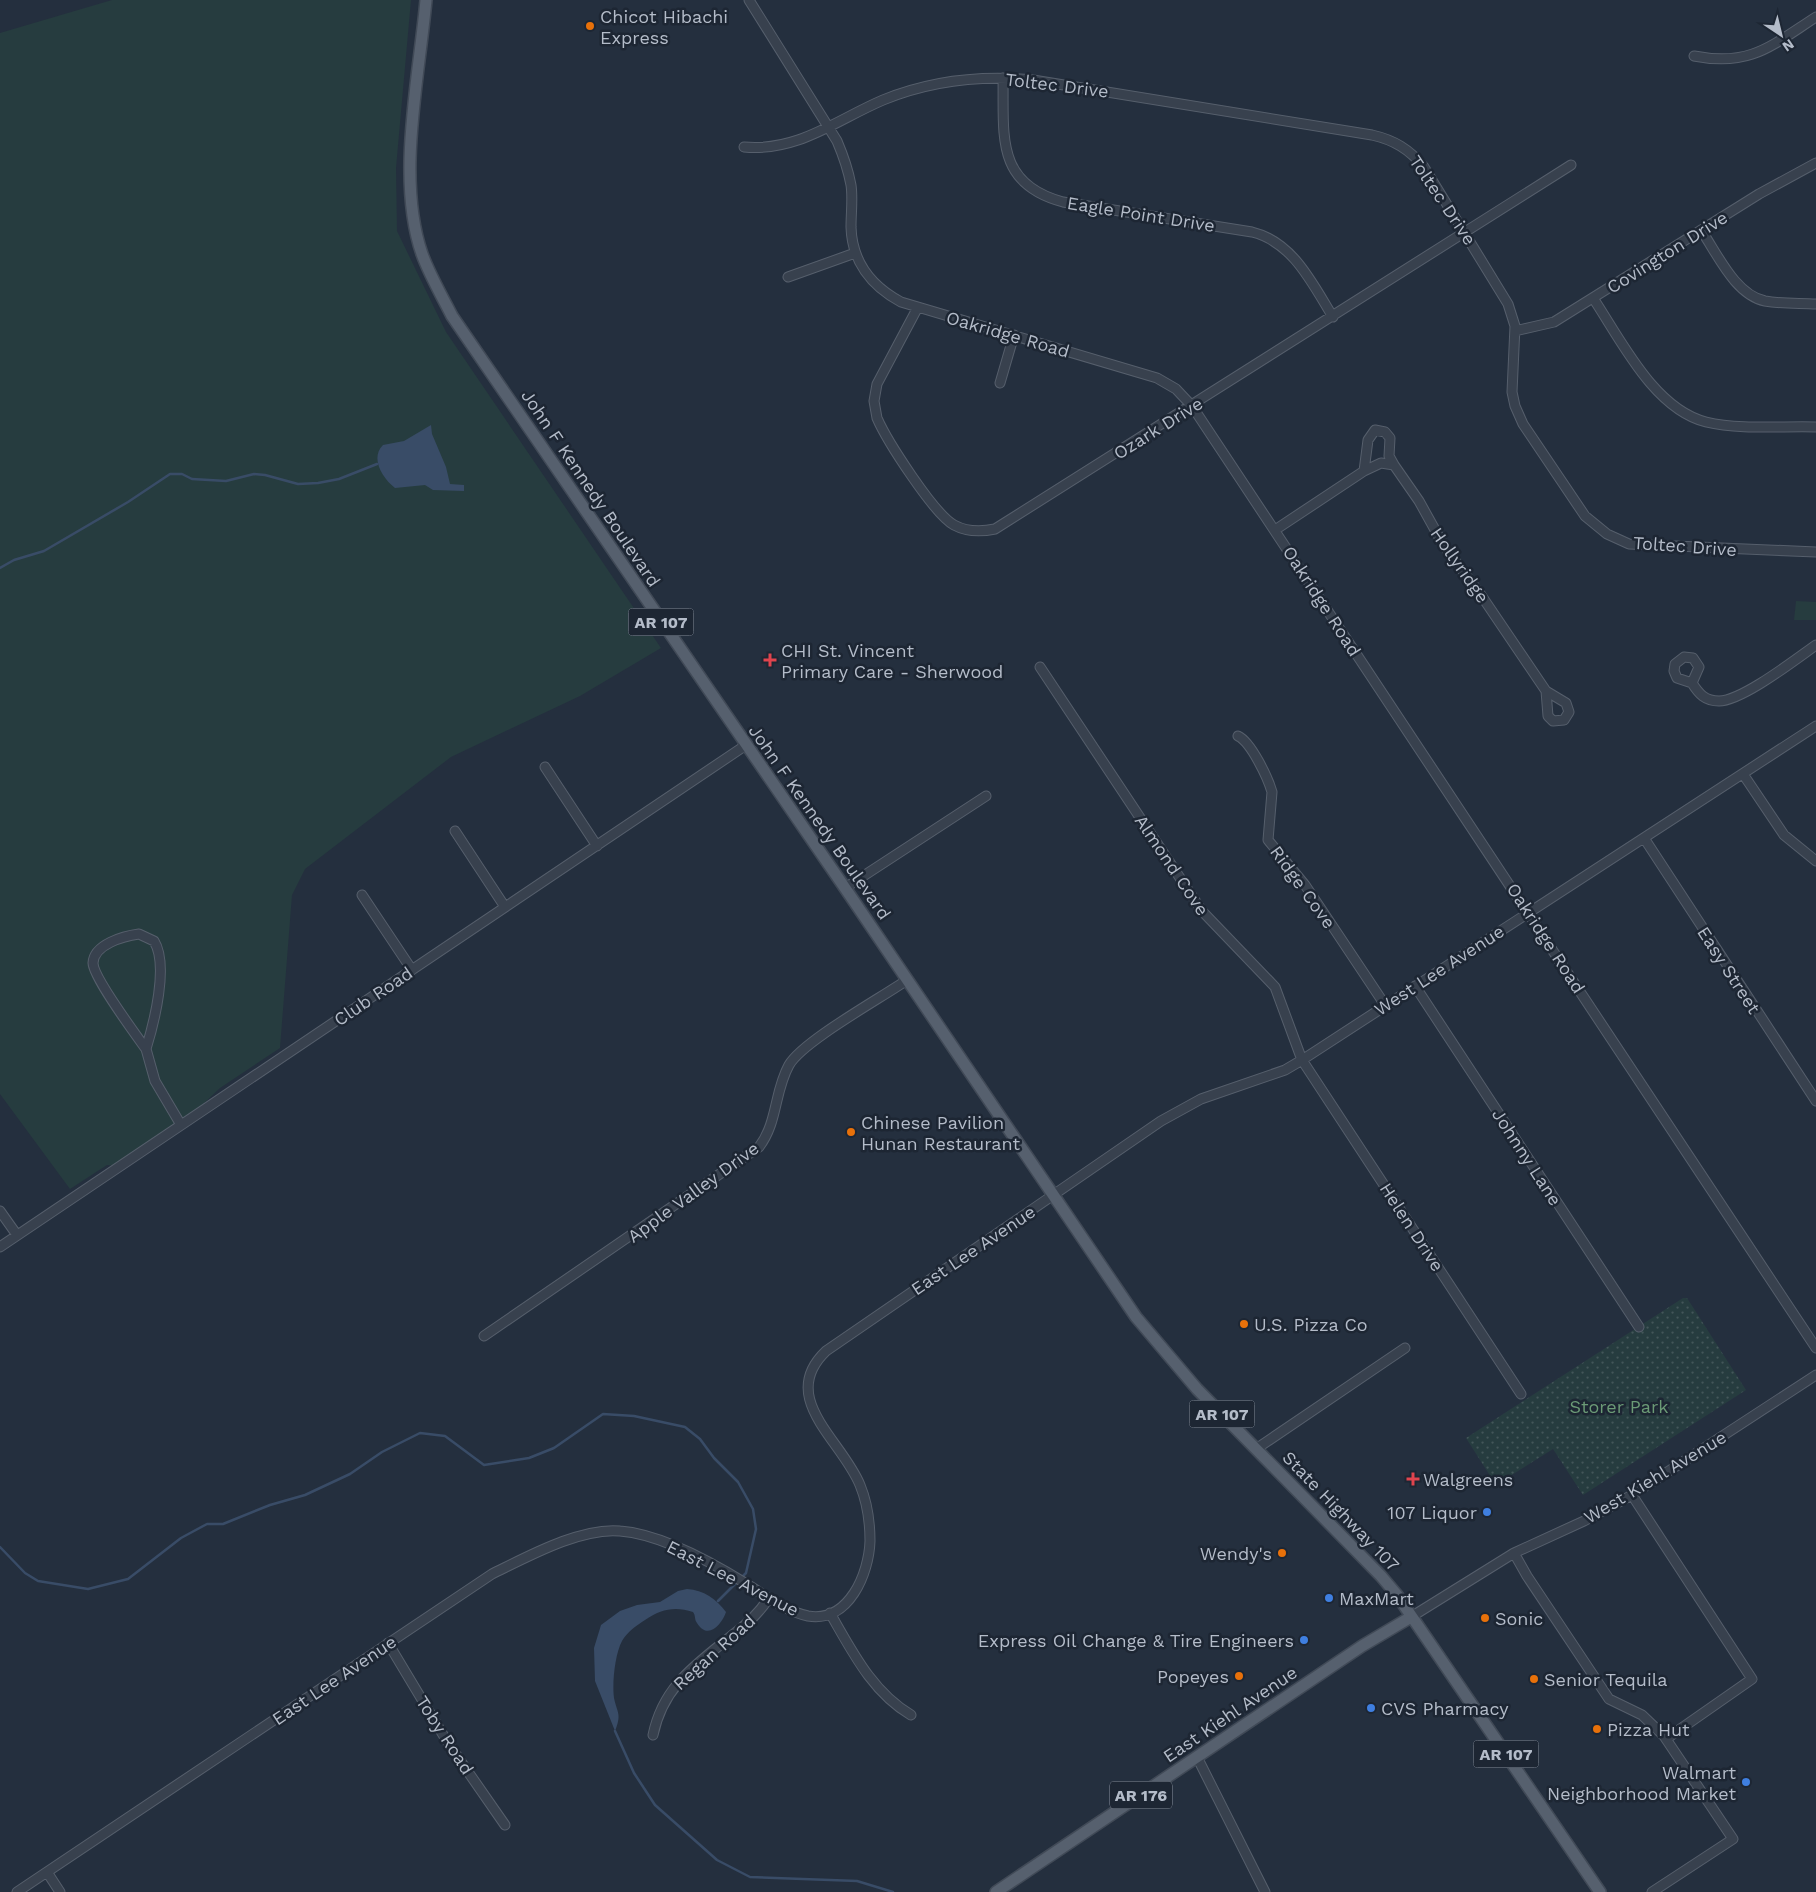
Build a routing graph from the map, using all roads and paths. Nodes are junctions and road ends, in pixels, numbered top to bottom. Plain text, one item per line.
1 (426, 0) edge
2 (748, 0) edge
3 (1816, 17) edge
4 (1694, 56) dead end
5 (1003, 78) junction
6 (830, 127) junction
7 (744, 147) dead end
8 (1816, 164) edge
9 (1571, 166) dead end
10 (1701, 230) junction
11 (1466, 233) junction
12 (855, 253) junction
13 (788, 277) dead end
14 (1593, 298) junction
15 (1816, 304) edge
16 (918, 307) junction
17 (1333, 317) junction
18 (1515, 331) junction
19 (1014, 336) junction
20 (1000, 383) dead end
21 (1192, 406) junction
22 (1816, 427) edge
23 (1394, 465) junction
24 (1364, 471) junction
25 (1275, 530) junction
26 (1816, 552) edge
27 (1816, 645) edge
28 (1040, 667) dead end
29 (1692, 683) dead end
30 (1546, 691) dead end
31 (1816, 726) edge
32 (1238, 736) dead end
33 (746, 746) junction
34 (545, 767) dead end
35 (1743, 774) junction
36 (986, 796) dead end
37 (455, 831) dead end
38 (1644, 838) junction
39 (597, 846) junction
40 (1816, 861) edge
41 (845, 888) junction
42 (362, 895) dead end
43 (505, 908) junction
44 (1529, 913) junction
45 (412, 970) junction
46 (907, 980) junction
47 (1415, 986) junction
48 (1385, 1005) junction
49 (146, 1049) junction
50 (1302, 1060) junction
51 (1816, 1101) edge
52 (181, 1125) junction
53 (1053, 1195) junction
54 (0, 1210) edge
55 (17, 1235) junction
56 (0, 1247) edge
57 (1639, 1327) dead end
58 (484, 1336) dead end
59 (1405, 1348) dead end
60 (1816, 1348) edge
61 (1816, 1375) edge
62 (1521, 1394) dead end
63 (1256, 1449) junction
64 (1632, 1495) junction
65 (1514, 1553) junction
66 (768, 1598) junction
67 (830, 1614) junction
68 (1411, 1616) junction
69 (388, 1643) junction
70 (911, 1714) dead end
71 (653, 1735) dead end
72 (1666, 1739) junction
73 (1197, 1757) junction
74 (506, 1825) dead end
75 (47, 1872) junction
76 (16, 1892) edge
77 (60, 1892) edge
78 (996, 1892) edge
79 (1264, 1892) edge
80 (1600, 1892) edge
81 (1652, 1892) edge

1 - 33 main road, John F Kennedy Boulevard / AR 107
2 - 6 street, Oakridge Road
3 - 4 street
5 - 6 street, Toltec Drive
5 - 11 street, Toltec Drive
5 - 17 street, Eagle Point Drive
6 - 7 street, Toltec Drive
6 - 12 street, Oakridge Road
8 - 10 street, Covington Drive
9 - 11 street, Ozark Drive
10 - 14 street, Covington Drive
10 - 15 street
11 - 17 street, Ozark Drive
11 - 18 street, Toltec Drive
12 - 13 street
12 - 16 street, Oakridge Road
14 - 18 street, Covington Drive
14 - 22 street
16 - 19 street, Oakridge Road
16 - 21 street, Ozark Drive
17 - 21 street, Ozark Drive
18 - 26 street, Toltec Drive
19 - 20 street
19 - 21 street, Oakridge Road
21 - 25 street, Oakridge Road
23 - 24 street
23 - 24 street
23 - 30 street, Hollyridge
24 - 25 street
25 - 44 street, Oakridge Road
27 - 29 street
28 - 50 street, Almond Cove
31 - 35 street, West Lee Avenue
32 - 48 street, Ridge Cove
33 - 39 street, Club Road
33 - 41 main road, John F Kennedy Boulevard / AR 107
34 - 39 street
35 - 38 street, West Lee Avenue
35 - 40 street
36 - 41 street
37 - 43 street
38 - 44 street, West Lee Avenue
38 - 51 street, Easy Street
39 - 43 street, Club Road
41 - 46 main road, John F Kennedy Boulevard / AR 107
42 - 45 street
43 - 45 street, Club Road
44 - 47 street, West Lee Avenue
44 - 60 street, Oakridge Road
45 - 52 street, Club Road
46 - 53 main road, John F Kennedy Boulevard / AR 107
46 - 58 street, Apple Valley Drive
47 - 48 street, West Lee Avenue
47 - 57 street, Johnny Lane
48 - 50 street, West Lee Avenue
49 - 49 street
49 - 52 street
50 - 53 street, West Lee Avenue
50 - 62 street, Helen Drive
52 - 55 street, Club Road
53 - 63 main road, State Highway 107 / AR 107
53 - 67 street, East Lee Avenue
54 - 55 street
55 - 56 street, Club Road
59 - 63 street
61 - 64 street, West Kiehl Avenue
63 - 68 main road, State Highway 107 / AR 107
64 - 65 street, West Kiehl Avenue
64 - 72 street
65 - 68 street, West Kiehl Avenue
65 - 72 street
66 - 67 street, East Lee Avenue
66 - 69 street, East Lee Avenue
66 - 71 street, Regan Road
67 - 70 street
68 - 73 main road, East Kiehl Avenue / AR 176
68 - 80 main road, State Highway 107 / AR 107
69 - 74 street, Toby Road
69 - 75 street, East Lee Avenue
72 - 81 street
73 - 78 main road, East Kiehl Avenue / AR 176
73 - 79 street
75 - 76 street, East Lee Avenue
75 - 77 street

